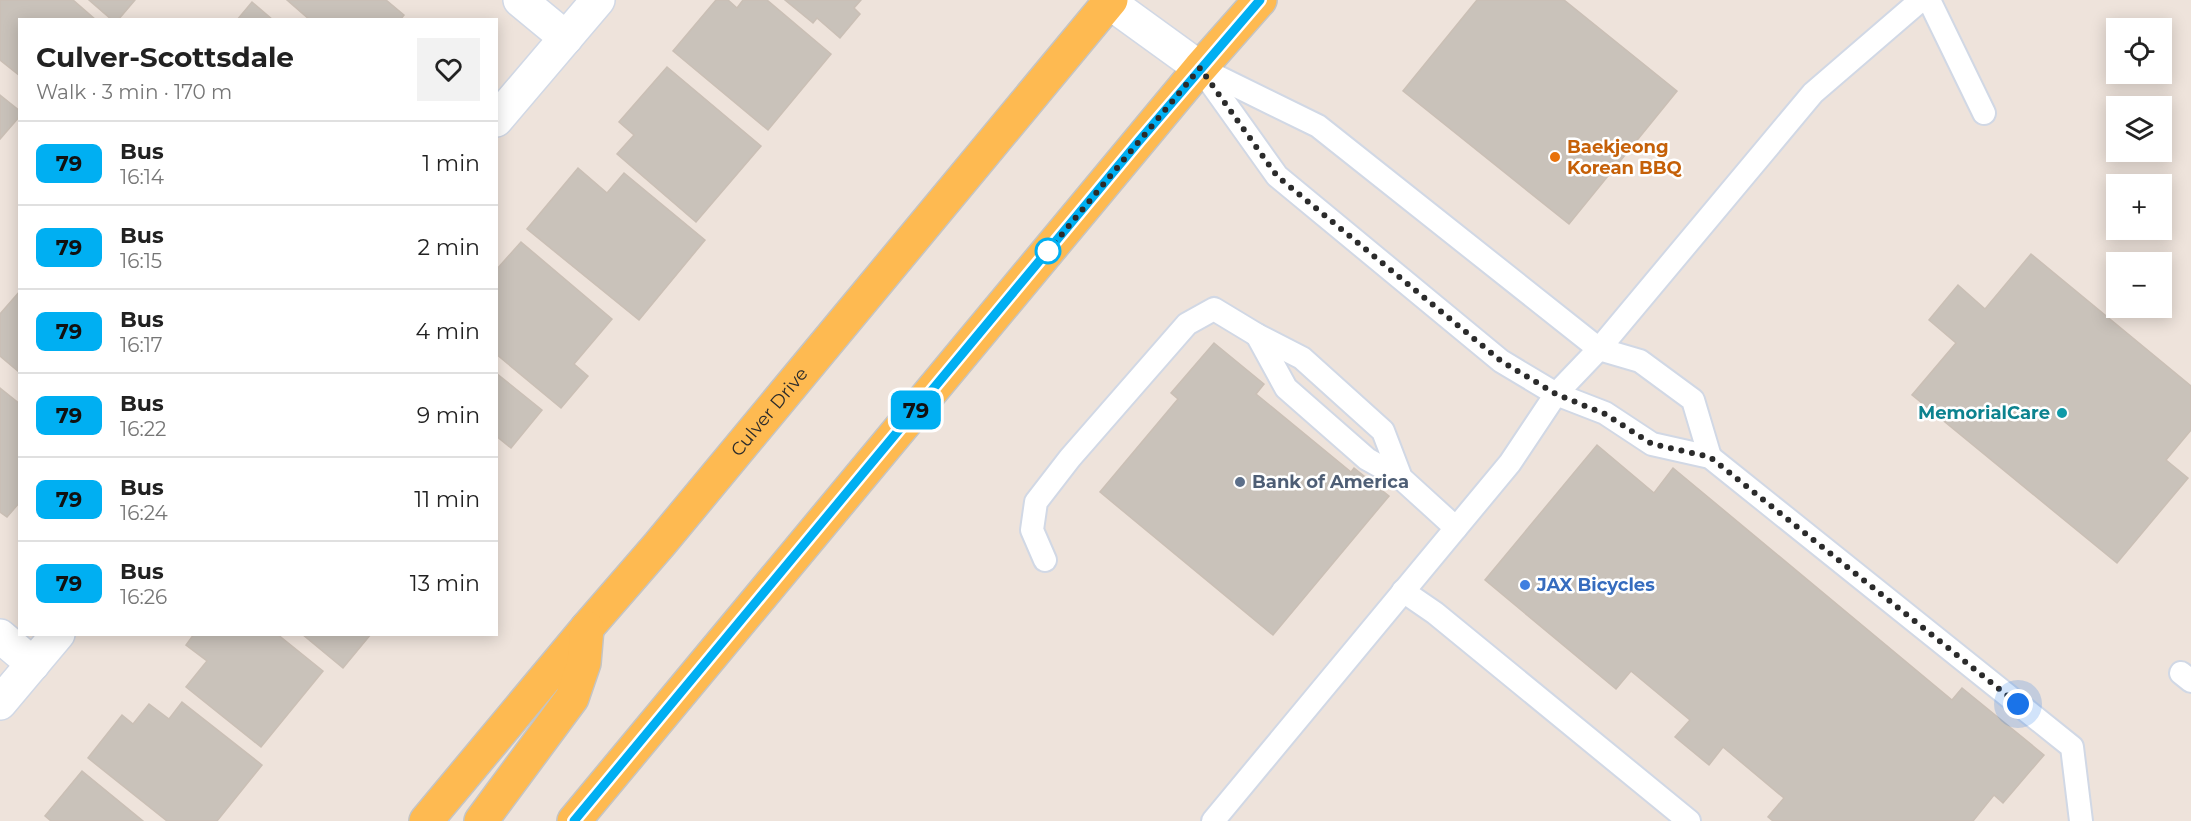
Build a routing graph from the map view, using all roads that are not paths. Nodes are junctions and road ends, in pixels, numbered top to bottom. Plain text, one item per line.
1 (520, 0) edge
2 (598, 0) edge
3 (1260, 0) edge
4 (1921, 0) edge
5 (1929, 0) edge
6 (1108, 1) edge
7 (566, 38) junction
8 (1200, 68) junction
9 (1984, 113) dead end
10 (498, 118) edge
11 (1257, 335) junction
12 (1599, 349) junction
13 (1556, 394) junction
14 (1710, 457) junction
15 (1401, 478) junction
16 (1456, 528) junction
17 (1045, 560) dead end
18 (1403, 591) junction
19 (586, 628) junction
20 (0, 636) edge
21 (56, 636) edge
22 (33, 664) junction
23 (0, 703) edge
24 (426, 821) edge
25 (481, 821) edge
26 (574, 821) edge
27 (1213, 821) edge
28 (1689, 821) edge
29 (2081, 821) edge

1 - 7 street
2 - 7 street
3 - 8 main road
4 - 12 lane
5 - 9 lane
6 - 8 street
6 - 19 main road, Culver Drive
7 - 10 street
8 - 12 lane
8 - 13 lane
8 - 26 main road
11 - 15 lane
11 - 15 lane
11 - 17 lane
12 - 13 lane
12 - 14 lane
13 - 14 lane
13 - 16 lane
14 - 29 lane
15 - 16 lane
16 - 18 lane
18 - 27 lane
18 - 28 lane
19 - 24 main road, Culver Drive
19 - 25 main road
20 - 22 street
21 - 22 street
22 - 23 street

